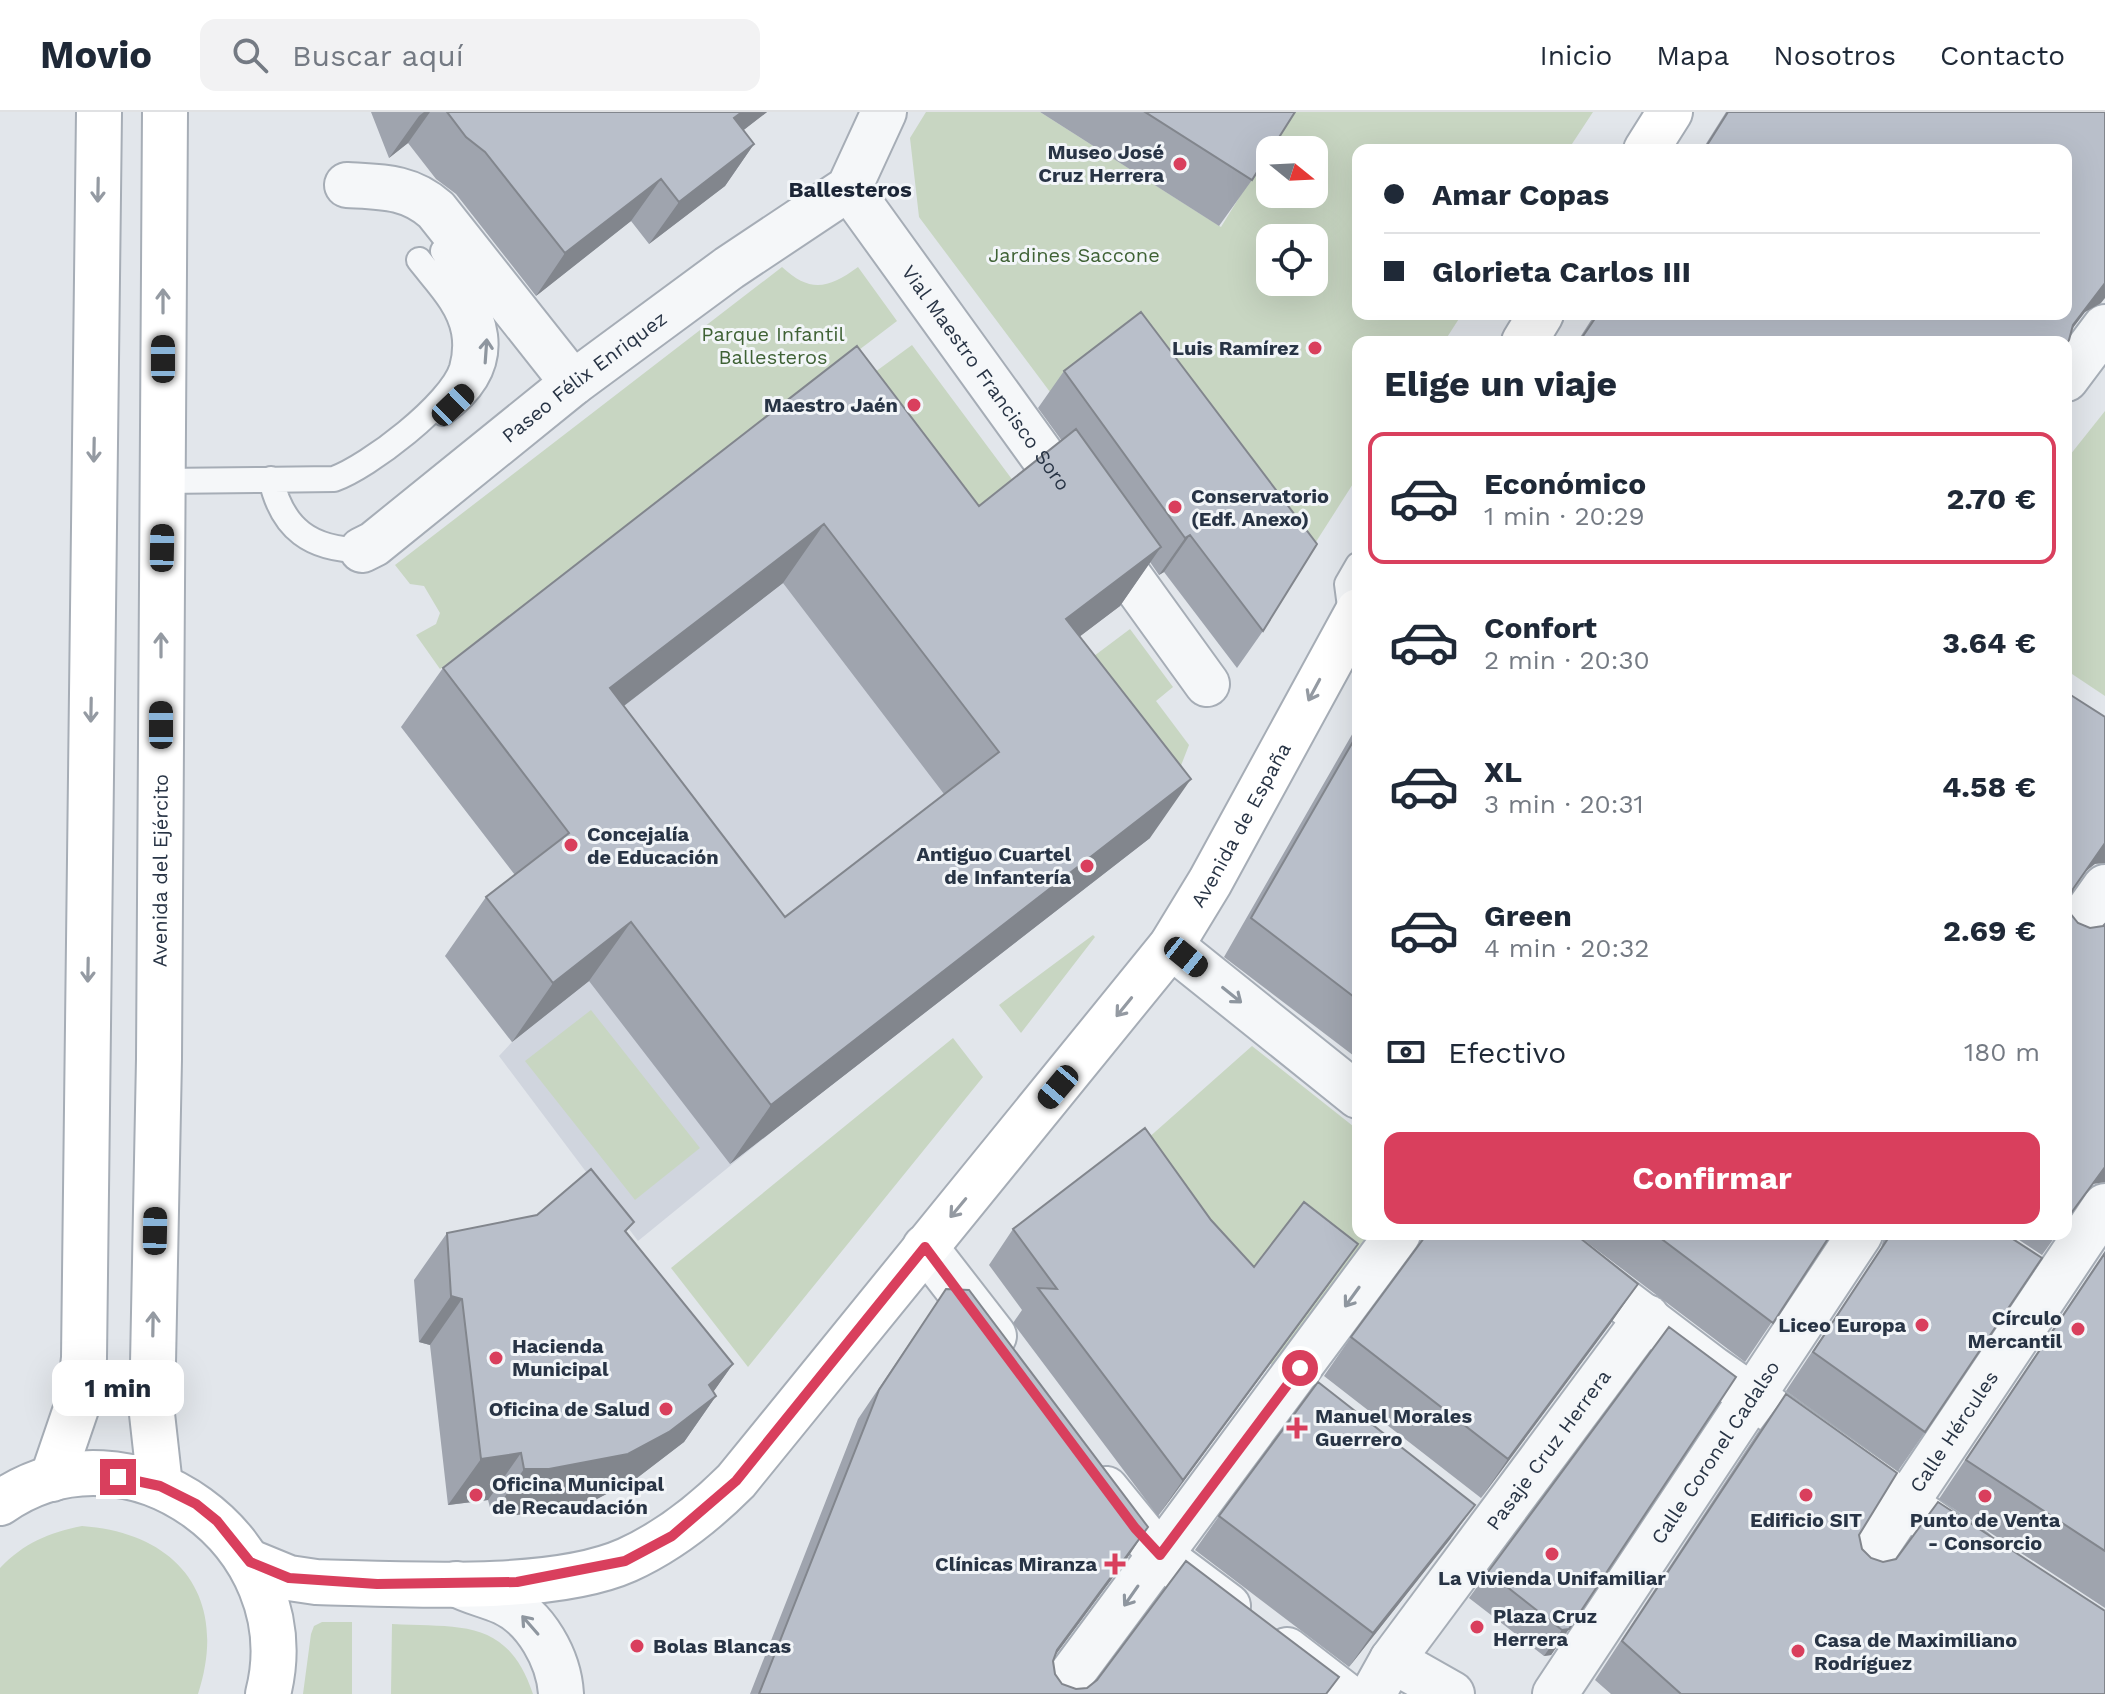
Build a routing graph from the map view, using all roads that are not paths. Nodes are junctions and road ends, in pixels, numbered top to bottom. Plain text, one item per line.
1 (99, 112) edge
2 (165, 112) edge
3 (884, 112) edge
4 (1670, 112) edge
5 (1650, 144) edge
6 (347, 185) dead end
7 (849, 188) junction
8 (429, 253) dead end
9 (2105, 327) edge
10 (2072, 371) edge
11 (573, 383) junction
12 (271, 479) junction
13 (162, 481) junction
14 (362, 550) joint
15 (1352, 575) edge
16 (1352, 604) edge
17 (1352, 622) edge
18 (1207, 684) dead end
19 (2105, 887) edge
20 (2072, 934) edge
21 (1171, 946) junction
22 (1352, 1091) edge
23 (2105, 1206) edge
24 (2072, 1239) edge
25 (1394, 1240) edge
26 (1543, 1240) edge
27 (1856, 1240) edge
28 (2071, 1240) edge
29 (925, 1247) junction
30 (1647, 1317) junction
31 (1017, 1368) edge
32 (1290, 1381) junction
33 (1751, 1396) junction
34 (1326, 1409) edge
35 (1081, 1454) edge
36 (160, 1486) junction
37 (17, 1491) edge
38 (1904, 1506) junction
39 (1160, 1555) junction
40 (250, 1562) junction
41 (2005, 1572) edge
42 (1857, 1576) edge
43 (456, 1584) junction
44 (1382, 1677) edge
45 (1562, 1683) edge
46 (1337, 1689) edge
47 (268, 1694) edge
48 (561, 1694) edge
49 (1057, 1694) edge
50 (1452, 1694) edge

1 -> 37 main road
13 -> 2 main road, Avenida del Ejército
3 - 7 street
4 - 5 main road
6 - 11 street
7 - 11 street, Paseo Félix Enriquez
7 - 18 street, Vial Maestro Francisco Soro
8 - 12 lane
9 - 10 street
11 - 14 street, Paseo Félix Enriquez
12 - 13 lane
12 - 14 lane, Paseo Félix Enriquez
36 -> 13 main road, Avenida del Ejército
15 - 16 lane
17 -> 21 main road, Avenida de España
19 - 20 street
21 -> 22 street
21 -> 29 main road, Avenida de España
23 - 24 street, Calle Hércules
25 -> 32 street
26 - 30 street
27 - 33 street, Calle Coronel Cadalso
28 - 38 street, Calle Hércules
29 - 31 street
29 - 43 main road, Avenida de España
30 - 33 street
30 - 44 street, Pasaje Cruz Herrera
32 - 34 street
32 - 39 street
33 - 38 street
33 - 45 street, Calle Coronel Cadalso
35 - 39 street
36 - 37 main road
36 - 40 main road
38 - 41 street
38 - 42 street, Calle Hércules
39 - 46 street
39 -> 49 street
40 - 43 main road, Avenida de España
40 - 47 main road
48 -> 43 street
44 - 50 street

